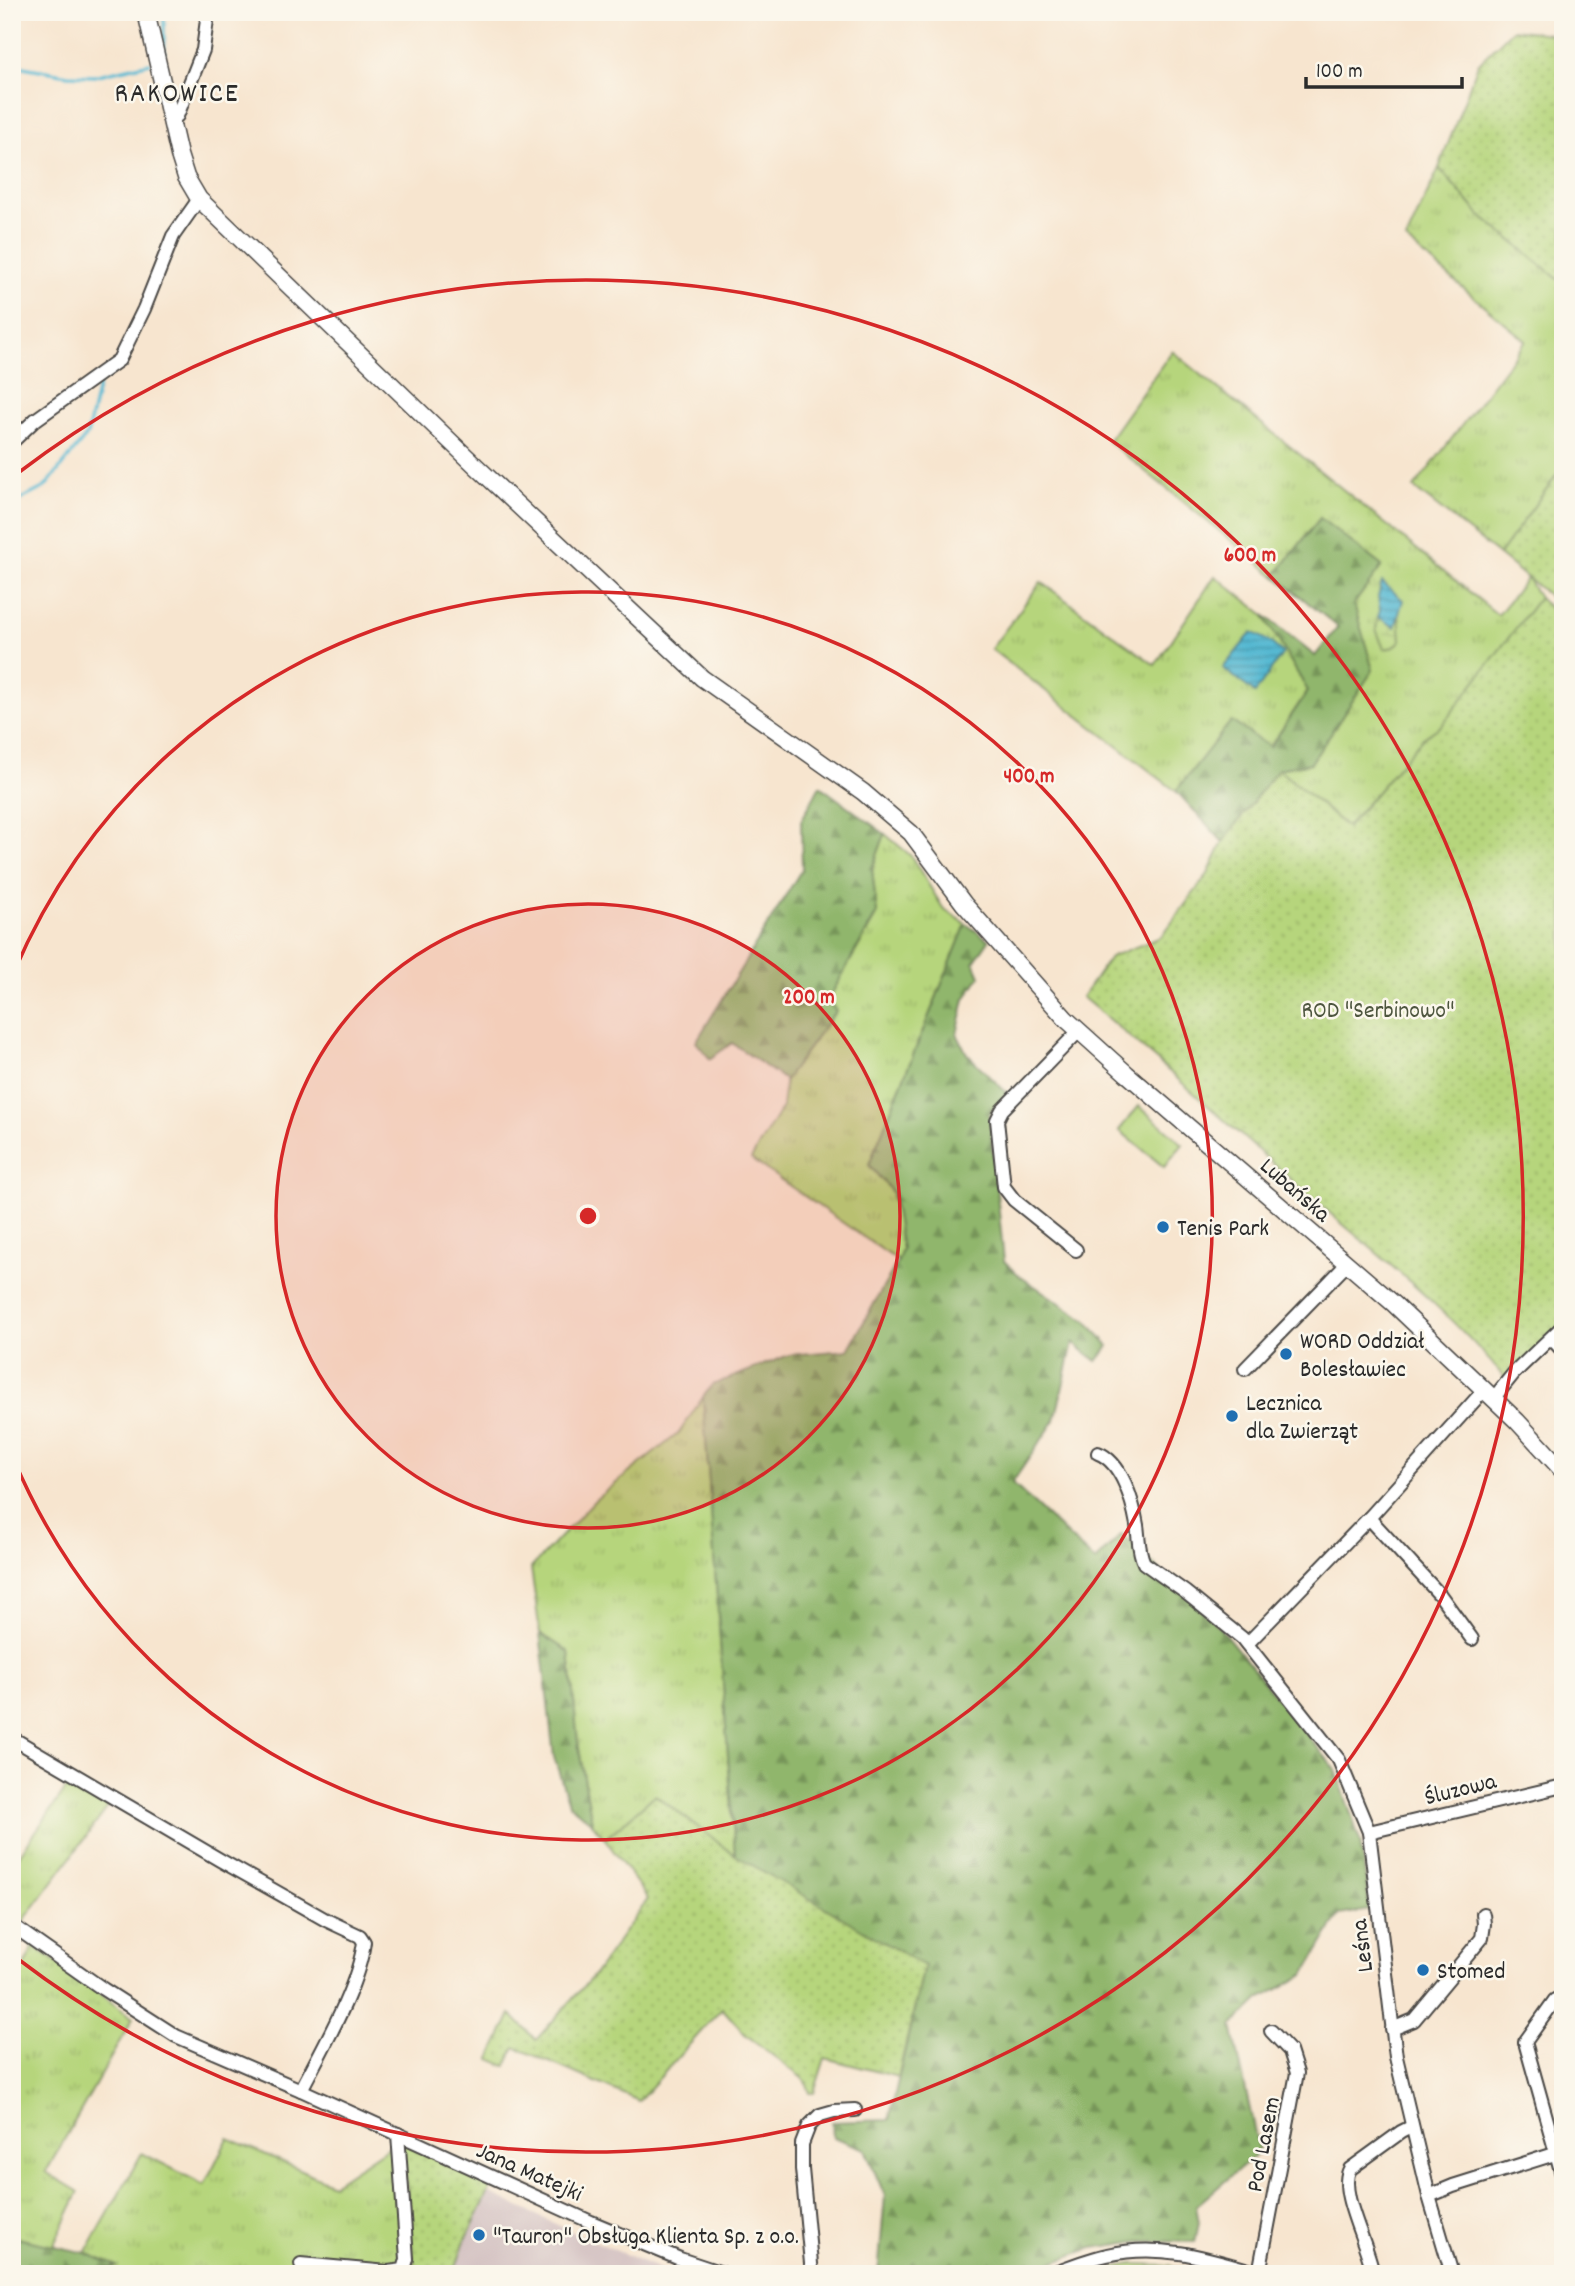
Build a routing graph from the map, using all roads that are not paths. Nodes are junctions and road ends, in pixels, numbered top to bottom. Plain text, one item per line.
1 (146, 12) edge
2 (208, 12) edge
3 (171, 119) junction
4 (199, 199) junction
5 (12, 442) edge
6 (1079, 1031) junction
7 (1076, 1250) dead end
8 (1348, 1263) junction
9 (1563, 1326) edge
10 (1551, 1338) junction
11 (1563, 1351) edge
12 (1245, 1369) dead end
13 (1489, 1394) junction
14 (1098, 1453) dead end
15 (1563, 1471) edge
16 (1369, 1518) junction
17 (1472, 1639) dead end
18 (1247, 1644) junction
19 (12, 1738) edge
20 (1563, 1786) edge
21 (1369, 1832) junction
22 (1483, 1914) dead end
23 (12, 1925) edge
24 (1563, 1997) edge
25 (1392, 2029) junction
26 (1271, 2031) dead end
27 (301, 2090) junction
28 (855, 2110) dead end
29 (1411, 2127) junction
30 (398, 2134) junction
31 (1559, 2152) edge
32 (1563, 2178) edge
33 (1429, 2196) junction
34 (301, 2264) dead end
35 (1260, 2273) edge
36 (725, 2274) edge
37 (811, 2274) edge
38 (1050, 2274) edge
39 (1373, 2274) edge
40 (1452, 2274) edge

1 - 3 street, Lubańska
2 - 3 street
3 - 4 street, Lubańska
4 - 5 street
4 - 6 street, Lubańska
6 - 7 street
6 - 8 street, Lubańska
8 - 12 street
8 - 13 street, Lubańska
9 - 10 street
10 - 11 street
10 - 13 street
13 - 15 street, Lubańska
13 - 16 street
14 - 18 street, Leśna
16 - 17 street
16 - 18 street
18 - 21 street, Leśna
19 - 27 street
20 - 21 street, Śluzowa
21 - 25 street, Leśna
22 - 25 street
23 - 27 street, Jana Matejki
24 - 31 street
25 - 29 street, Leśna
26 - 35 street, Pod Lasem
27 - 30 street, Jana Matejki
28 - 37 street
29 - 33 street, Leśna
29 - 39 street
30 - 34 street
30 - 36 street, Jana Matejki
31 - 32 street
31 - 33 street
33 - 40 street, Leśna
35 - 38 street

